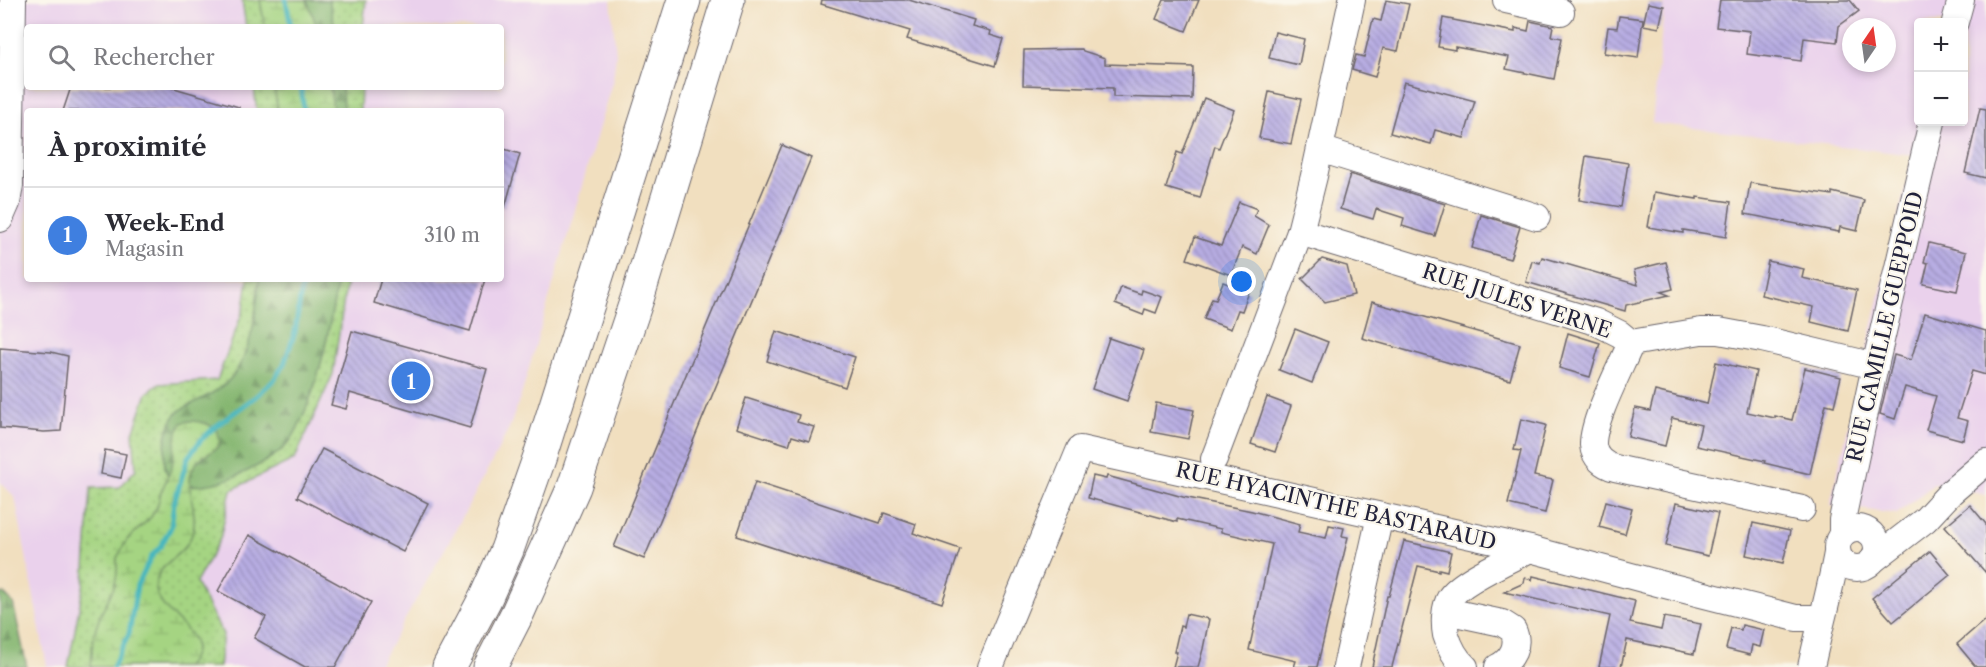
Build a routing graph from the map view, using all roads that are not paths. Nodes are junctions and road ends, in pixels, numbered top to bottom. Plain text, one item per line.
1 (13, 0) edge
2 (728, 0) edge
3 (752, 0) edge
4 (1352, 0) edge
5 (1506, 0) edge
6 (1960, 0) edge
7 (684, 2) edge
8 (1561, 12) dead end
9 (1956, 18) edge
10 (1931, 126) edge
11 (1320, 149) junction
12 (677, 169) junction
13 (1537, 217) dead end
14 (0, 219) edge
15 (1300, 232) junction
16 (1631, 343) junction
17 (1875, 366) junction
18 (1214, 459) dead end
19 (1986, 462) edge
20 (1951, 492) junction
21 (1802, 509) dead end
22 (1380, 516) junction
23 (1530, 549) junction
24 (1852, 554) junction
25 (1825, 609) junction
26 (1446, 611) junction
27 (449, 667) edge
28 (490, 667) edge
29 (990, 667) edge
30 (1346, 667) edge
31 (1465, 667) edge
32 (1498, 667) edge
33 (1811, 667) edge

1 - 14 street
2 - 12 highway
3 - 12 highway
4 - 11 street
5 - 8 street
6 - 9 street
7 - 27 highway
10 - 17 street, RUE CAMILLE GUEPPOID
11 - 13 street
11 - 15 street
12 - 28 highway
15 - 16 street, RUE JULES VERNE
15 - 18 street
16 - 17 street, RUE JULES VERNE
16 - 21 street
17 - 24 street, RUE CAMILLE GUEPPOID
19 - 20 street
20 - 24 street
20 - 24 street
22 - 23 street, RUE HYACINTHE BASTARAUD
22 - 29 street, RUE HYACINTHE BASTARAUD
22 - 30 street
23 - 25 street, RUE HYACINTHE BASTARAUD
23 - 26 street
24 - 25 street, RUE CAMILLE GUEPPOID
25 - 33 street
26 - 31 street
26 - 32 street

